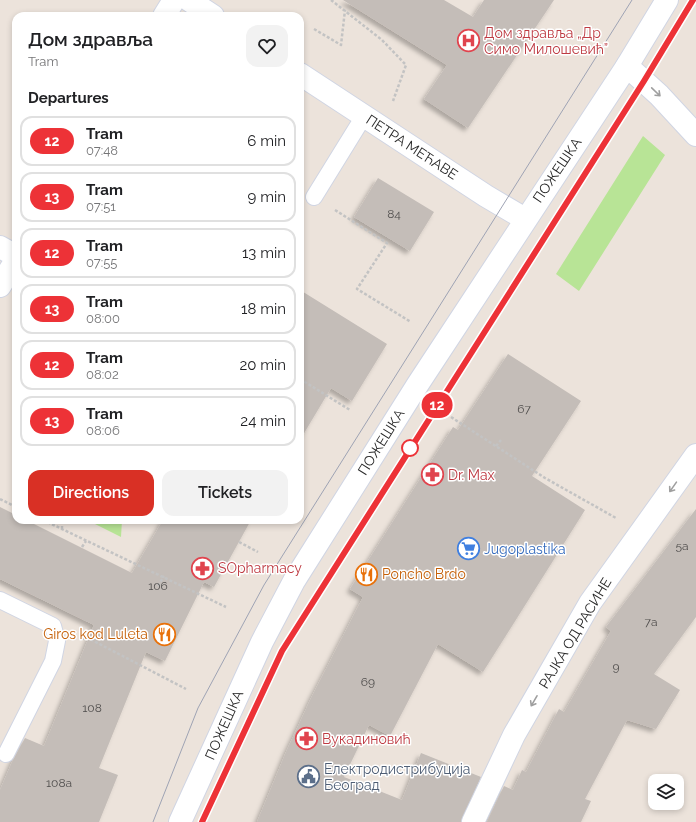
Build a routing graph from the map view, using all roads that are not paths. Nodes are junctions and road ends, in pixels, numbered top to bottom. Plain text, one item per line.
1 (174, 0) edge
2 (189, 0) edge
3 (667, 0) edge
4 (166, 12) edge
5 (207, 12) edge
6 (627, 66) junction
7 (304, 77) edge
8 (364, 116) junction
9 (696, 135) edge
10 (314, 197) road end
11 (525, 219) junction
12 (0, 247) edge
13 (12, 254) edge
14 (12, 266) edge
15 (0, 286) edge
16 (696, 455) edge
17 (0, 600) edge
18 (6, 754) dead end
19 (180, 822) edge
20 (473, 822) edge

1 - 4 main road
2 - 5 main road
3 - 6 main road, ПОЖЕШКА
6 -> 9 main road
6 - 11 main road, ПОЖЕШКА
7 - 8 main road, ПЕТРА МЕЋАВЕ
8 - 10 lane
8 - 11 main road, ПЕТРА МЕЋАВЕ
11 - 19 main road, ПОЖЕШКА
12 - 13 main road
14 - 15 main road
16 -> 20 main road, РАЈКА ОД РАСИНЕ
17 - 18 lane

